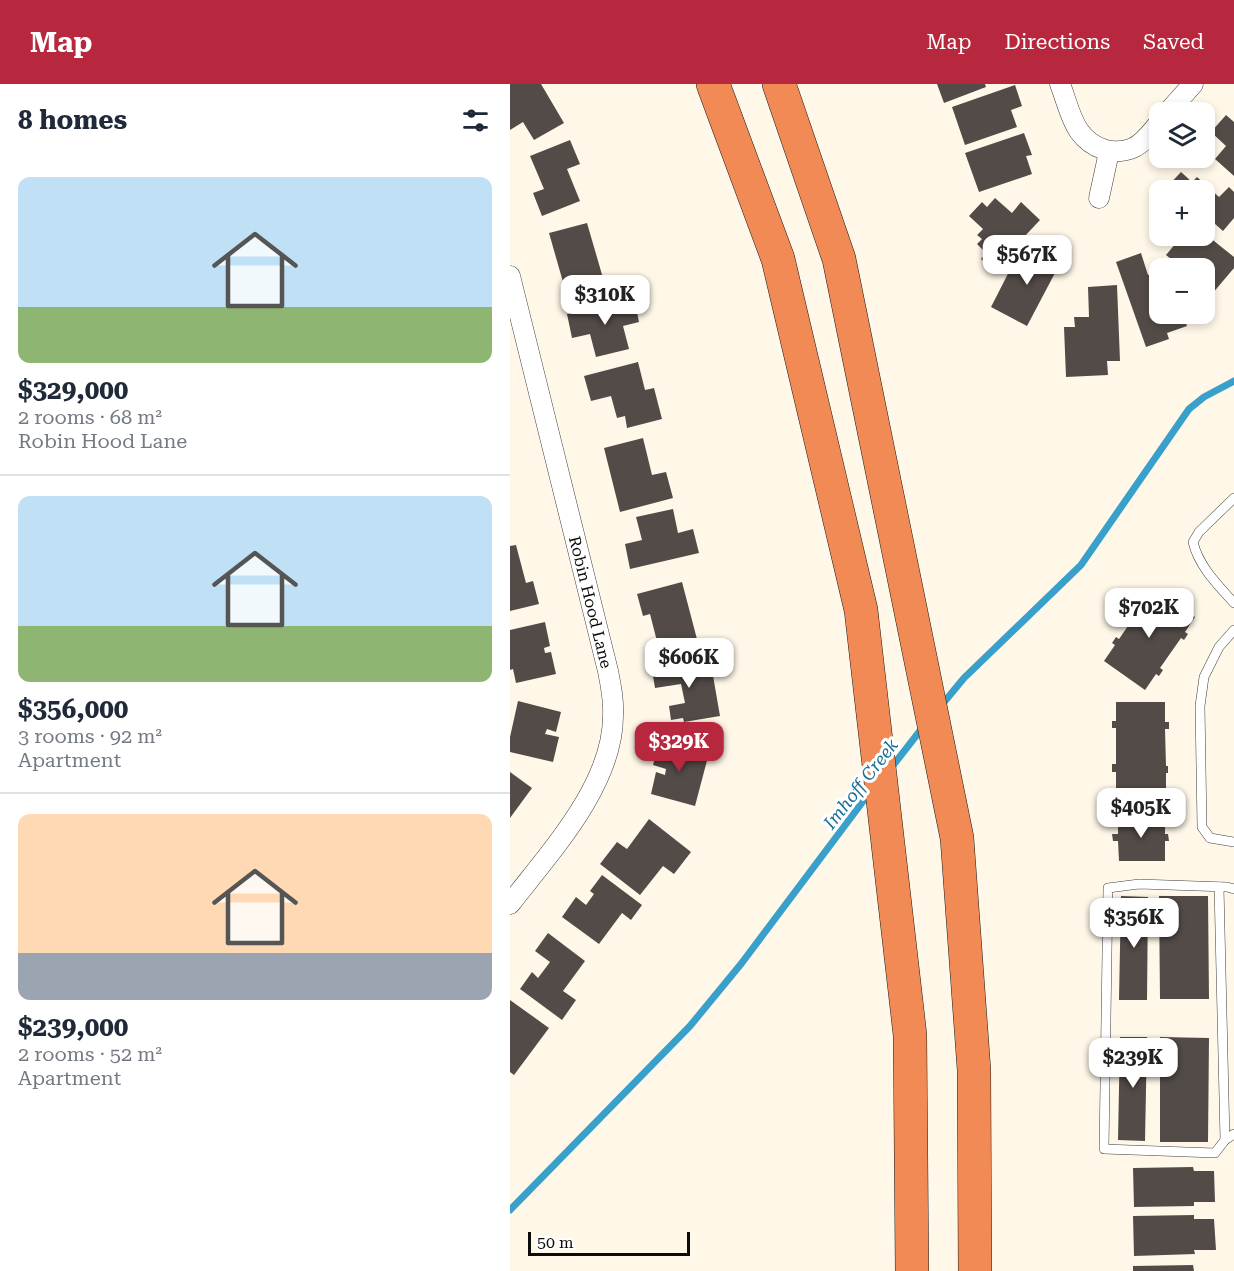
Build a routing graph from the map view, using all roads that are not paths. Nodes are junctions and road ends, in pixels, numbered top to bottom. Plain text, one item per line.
1 (713, 84) edge
2 (779, 84) edge
3 (1060, 84) edge
4 (1193, 84) edge
5 (1177, 102) edge
6 (1149, 134) edge
7 (1108, 152) junction
8 (1099, 198) dead end
9 (510, 276) edge
10 (1234, 498) edge
11 (1234, 603) edge
12 (1234, 630) edge
13 (1234, 842) edge
14 (1219, 887) junction
15 (1234, 889) edge
16 (510, 904) edge
17 (1234, 1134) edge
18 (1225, 1140) junction
19 (912, 1271) edge
20 (975, 1271) edge

1 - 19 highway
2 - 20 highway
3 - 7 street
4 - 5 street
6 - 7 street
7 - 8 street
9 - 16 street, Robin Hood Lane
10 - 11 lane
12 - 13 lane
14 - 15 lane
14 - 18 lane
14 - 18 lane
17 - 18 lane

